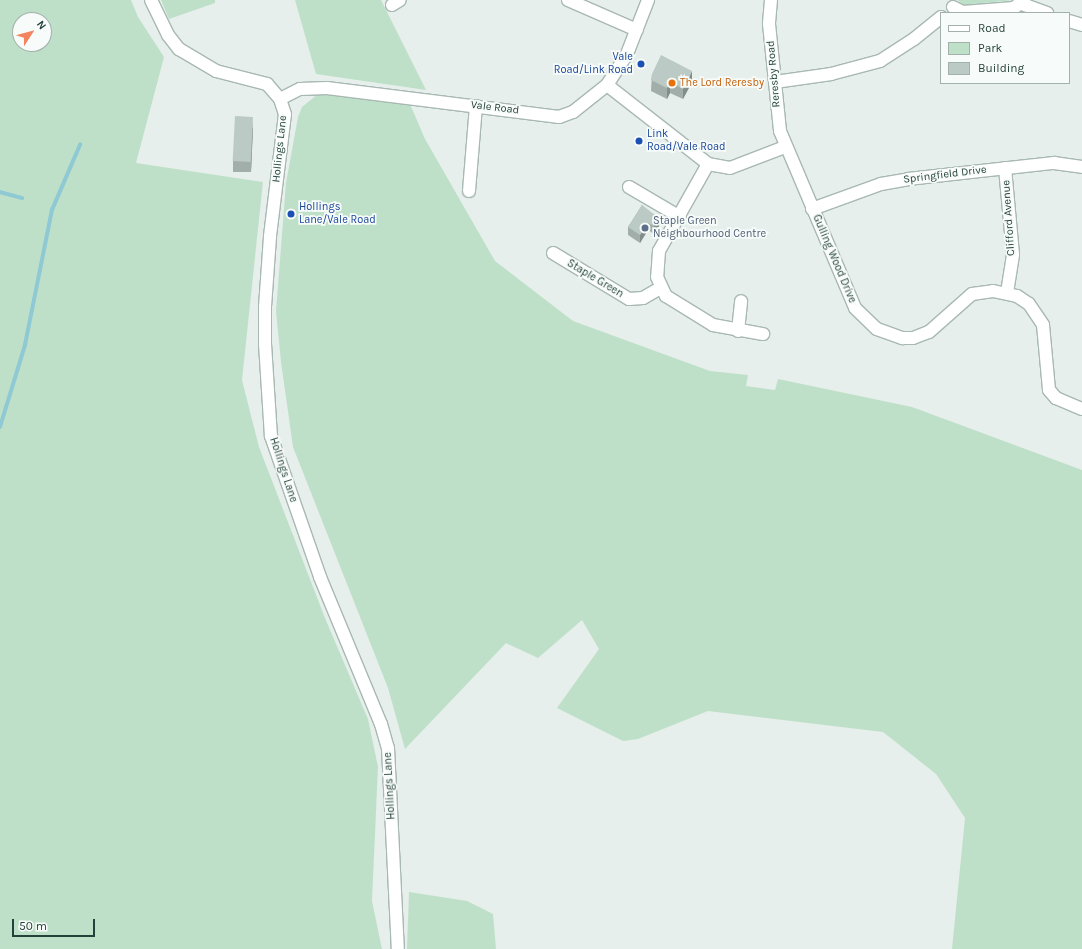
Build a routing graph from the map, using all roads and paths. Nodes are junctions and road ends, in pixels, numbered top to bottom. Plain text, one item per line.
1 (151, 0) edge
2 (568, 0) edge
3 (648, 0) edge
4 (771, 0) edge
5 (1023, 2) edge
6 (949, 7) edge
7 (1045, 12) edge
8 (940, 18) edge
9 (1070, 21) edge
10 (1082, 25) edge
11 (637, 30) junction
12 (775, 82) junction
13 (607, 85) junction
14 (280, 98) junction
15 (476, 106) junction
16 (785, 147) junction
17 (708, 164) junction
18 (1082, 167) edge
19 (1005, 168) junction
20 (629, 187) dead end
21 (469, 191) dead end
22 (812, 209) junction
23 (680, 217) junction
24 (553, 253) dead end
25 (660, 288) junction
26 (1007, 292) junction
27 (741, 301) dead end
28 (738, 331) junction
29 (763, 334) dead end
30 (1082, 409) edge
31 (398, 949) edge

1 - 14 street
2 - 11 street
3 - 11 street, Vale Road
4 - 12 street, Reresby Road
5 - 6 street
5 - 7 street
8 - 12 street
9 - 10 street
11 - 13 street, Vale Road
12 - 16 street, Reresby Road
13 - 15 street, Vale Road
13 - 17 street
14 - 15 street, Vale Road
14 - 31 street, Hollings Lane
15 - 21 street
16 - 17 street
16 - 22 street, Gulling Wood Drive
17 - 23 street
18 - 19 street, Springfield Drive
19 - 22 street, Springfield Drive
19 - 26 street, Clifford Avenue
20 - 23 street
22 - 26 street, Gulling Wood Drive
23 - 25 street
24 - 25 street, Staple Green
25 - 28 street
26 - 30 street, Gulling Wood Drive
27 - 28 street
28 - 29 street

